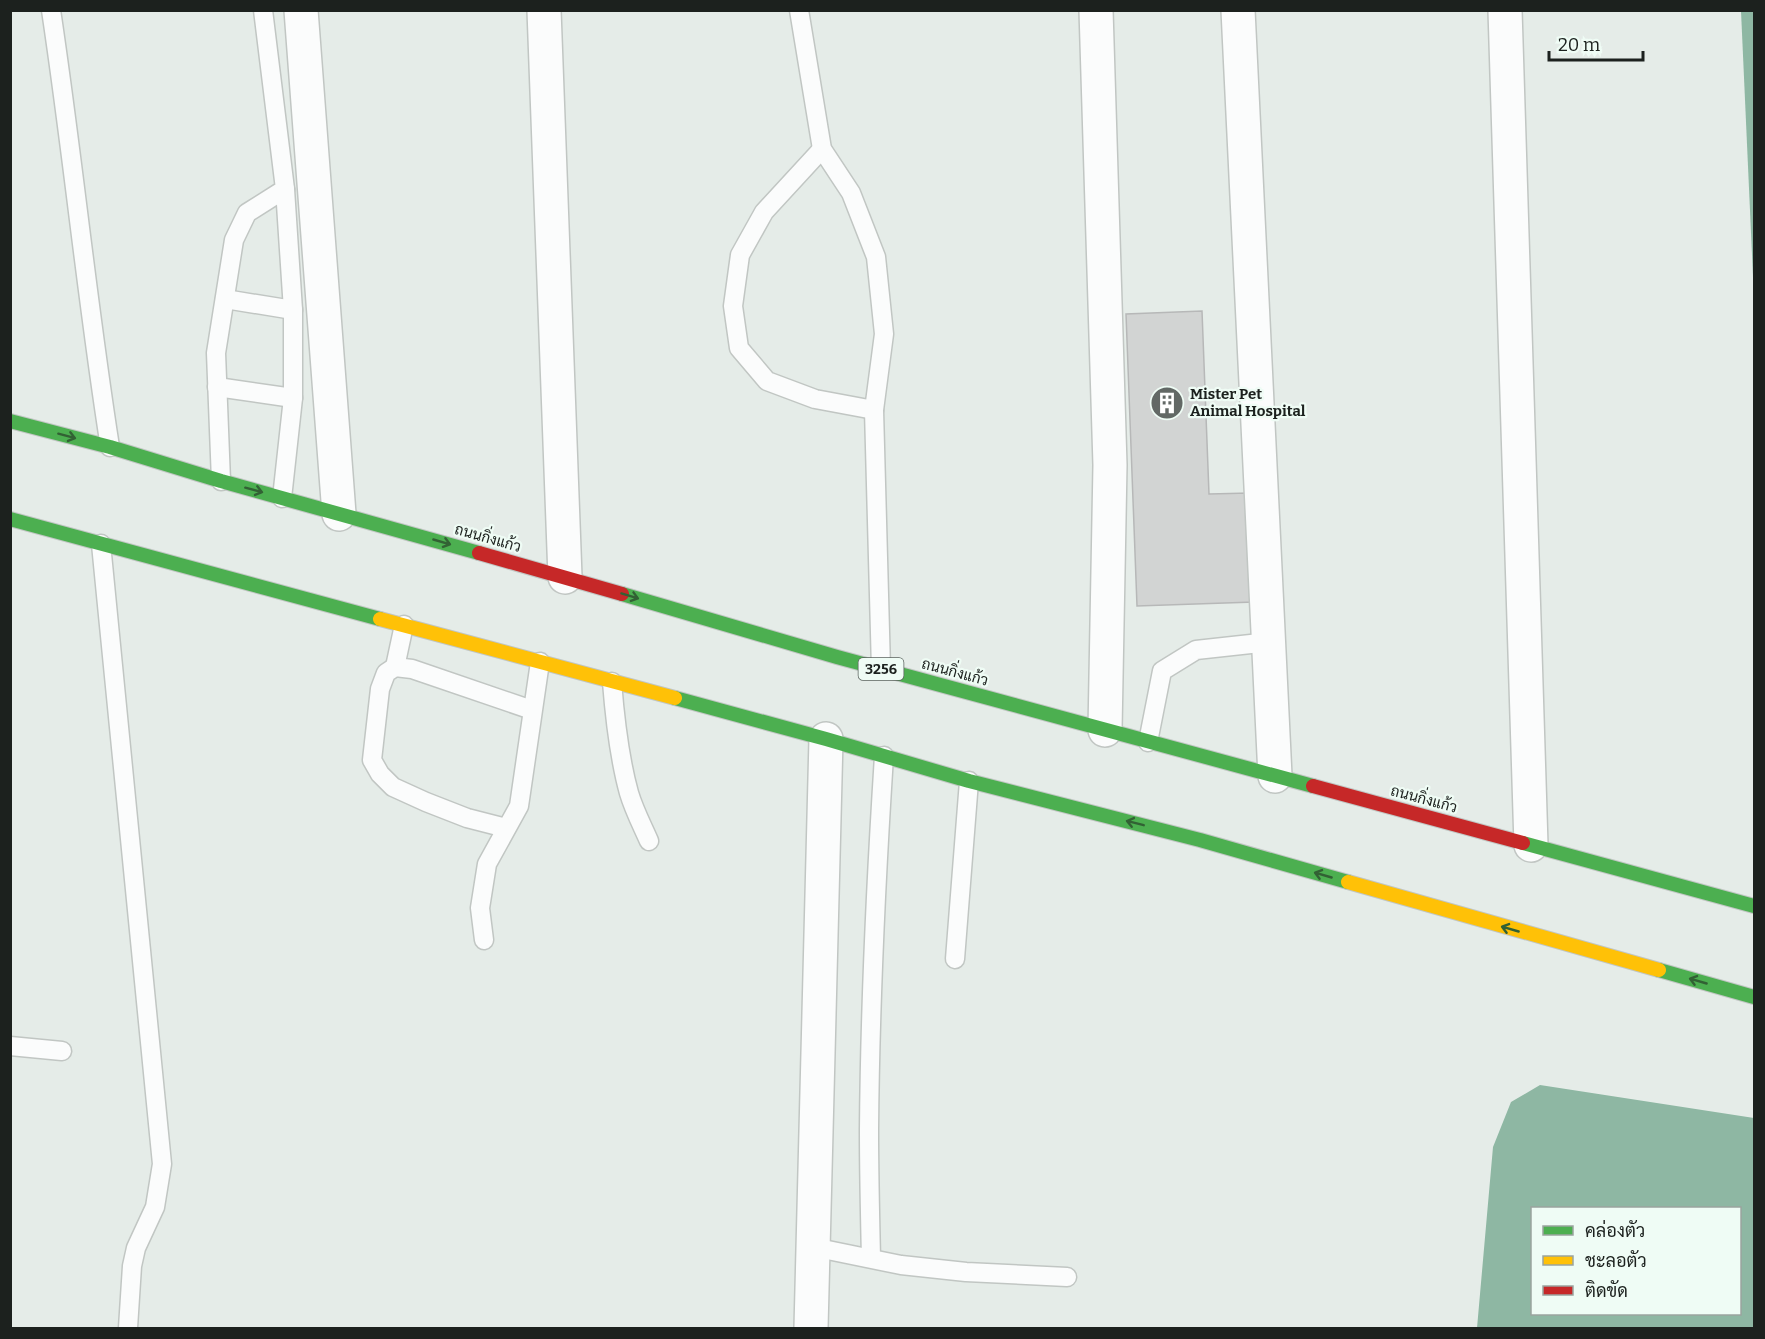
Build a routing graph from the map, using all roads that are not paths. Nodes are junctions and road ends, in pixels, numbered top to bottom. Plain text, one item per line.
1 (51, 10) edge
2 (263, 10) edge
3 (301, 10) edge
4 (544, 10) edge
5 (800, 10) edge
6 (1096, 10) edge
7 (1238, 10) edge
8 (1505, 10) edge
9 (822, 148) junction
10 (285, 189) junction
11 (225, 299) junction
12 (293, 310) junction
13 (217, 387) junction
14 (293, 398) junction
15 (874, 410) junction
16 (10, 421) edge
17 (110, 447) junction
18 (221, 481) junction
19 (282, 498) junction
20 (339, 514) junction
21 (10, 519) edge
22 (101, 544) junction
23 (566, 577) junction
24 (404, 625) junction
25 (1269, 642) junction
26 (540, 662) junction
27 (395, 667) junction
28 (880, 669) junction
29 (612, 682) junction
30 (532, 710) junction
31 (1105, 730) junction
32 (826, 739) junction
33 (1148, 742) junction
34 (884, 756) junction
35 (1275, 776) junction
36 (969, 781) junction
37 (506, 828) junction
38 (649, 841) dead end
39 (1531, 845) junction
40 (1755, 906) edge
41 (484, 940) dead end
42 (955, 959) dead end
43 (1755, 997) edge
44 (10, 1046) edge
45 (62, 1051) dead end
46 (813, 1247) junction
47 (871, 1258) junction
48 (1066, 1277) dead end
49 (128, 1329) edge
50 (811, 1329) edge

1 - 17 lane
2 - 10 lane
3 - 20 street
4 - 23 street
5 - 9 lane
6 - 31 street
7 - 25 street
8 - 39 street
9 - 15 lane
9 - 15 lane
10 - 11 lane
10 - 12 lane
11 - 12 lane
11 - 13 lane
12 - 14 lane
13 - 14 lane
13 - 18 lane
14 - 19 lane
15 - 28 lane
16 -> 17 main road, ถนนกิ่งแก้ว / 3256
17 - 18 main road, ถนนกิ่งแก้ว / 3256
18 -> 19 main road, ถนนกิ่งแก้ว / 3256
19 - 20 main road, ถนนกิ่งแก้ว / 3256
20 -> 23 main road, ถนนกิ่งแก้ว / 3256
21 - 22 main road
22 - 24 main road
22 - 49 lane
23 -> 28 main road, ถนนกิ่งแก้ว / 3256
24 - 26 main road
24 - 27 lane
25 - 33 lane
25 - 35 street
26 - 29 main road
26 - 30 lane
27 - 30 lane
27 - 37 lane
28 - 31 main road, ถนนกิ่งแก้ว / 3256
29 - 32 main road
29 - 38 lane
30 - 37 lane
31 - 33 main road, ถนนกิ่งแก้ว / 3256
32 - 34 main road
32 - 46 street
33 - 35 main road, ถนนกิ่งแก้ว / 3256
34 - 36 main road
34 - 47 lane
35 - 39 main road, ถนนกิ่งแก้ว / 3256
36 - 42 lane
43 -> 36 main road
37 - 41 lane
39 - 40 main road, ถนนกิ่งแก้ว / 3256
44 - 45 lane
46 - 47 lane
46 - 50 street
47 - 48 lane

